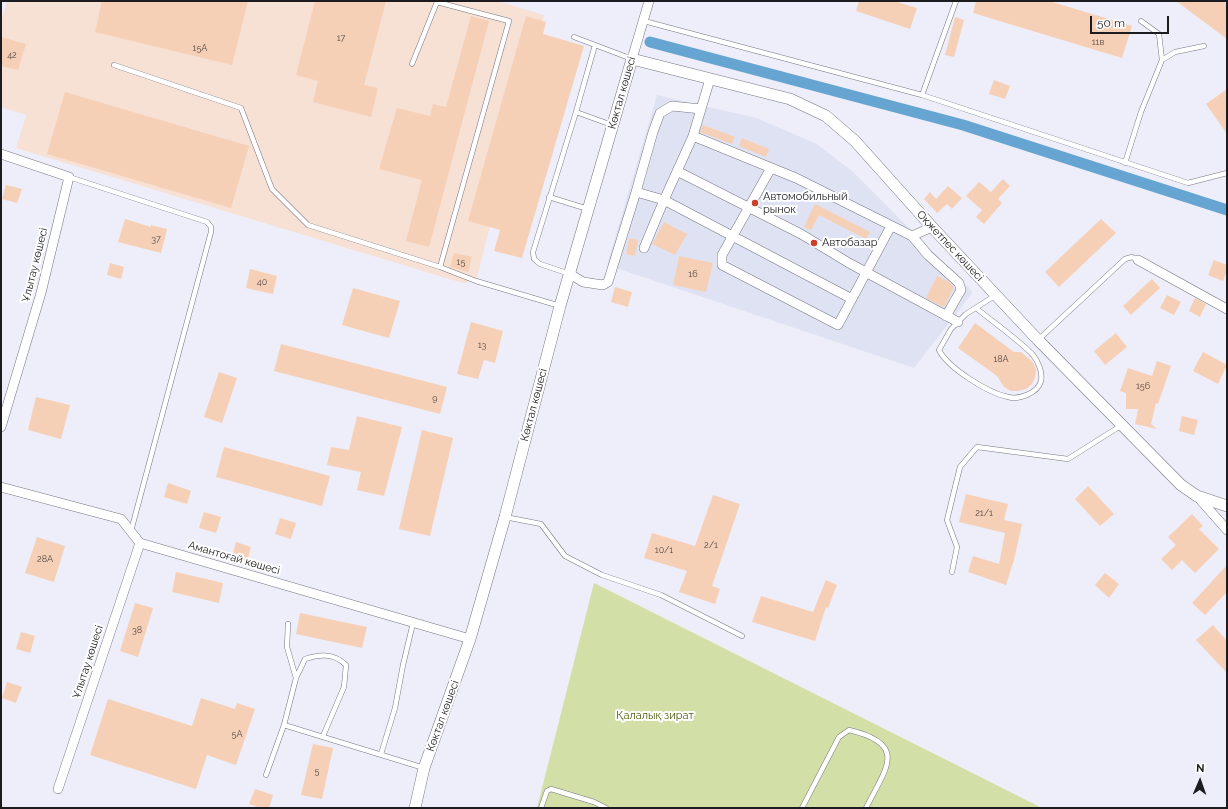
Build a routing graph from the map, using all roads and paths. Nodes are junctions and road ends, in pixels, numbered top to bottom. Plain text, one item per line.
1 (649, 1) edge
2 (956, 1) edge
3 (1141, 20) dead end
4 (644, 21) junction
5 (574, 37) dead end
6 (595, 45) junction
7 (1204, 46) dead end
8 (632, 59) junction
9 (1162, 60) junction
10 (412, 64) dead end
11 (114, 65) dead end
12 (710, 79) junction
13 (922, 95) junction
14 (701, 109) junction
15 (576, 112) junction
16 (613, 126) junction
17 (693, 136) junction
18 (1, 154) edge
19 (1125, 164) junction
20 (771, 168) junction
21 (677, 171) junction
22 (1227, 173) edge
23 (69, 177) junction
24 (636, 192) junction
25 (549, 197) junction
26 (664, 200) junction
27 (748, 207) junction
28 (589, 209) junction
29 (891, 226) junction
30 (932, 227) junction
31 (912, 236) junction
32 (732, 237) junction
33 (644, 248) dead end
34 (1138, 260) joint
35 (440, 267) junction
36 (867, 272) junction
37 (570, 274) junction
38 (996, 295) junction
39 (852, 299) junction
40 (560, 306) junction
41 (976, 308) junction
42 (1227, 309) edge
43 (946, 316) junction
44 (958, 322) junction
45 (1038, 340) junction
46 (1124, 425) junction
47 (1, 427) edge
48 (1, 487) edge
49 (1197, 496) junction
50 (1227, 506) edge
51 (505, 517) junction
52 (1227, 530) edge
53 (130, 532) junction
54 (140, 543) junction
55 (952, 572) dead end
56 (413, 623) junction
57 (288, 624) dead end
58 (742, 636) dead end
59 (470, 639) junction
60 (296, 678) junction
61 (284, 725) junction
62 (323, 736) junction
63 (381, 754) junction
64 (424, 768) junction
65 (266, 775) dead end
66 (58, 789) dead end
67 (415, 808) edge
68 (541, 808) edge
69 (606, 808) edge
70 (802, 808) edge
71 (866, 808) edge

1 - 4 street, Көктал көшесі
2 - 13 lane
3 - 9 lane
4 - 8 street, Көктал көшесі
4 - 13 lane
5 - 6 lane
6 - 8 lane
6 - 15 lane
7 - 9 lane
8 - 12 street, Оқжетпес көшесі
8 - 16 street, Көктал көшесі
9 - 19 lane
10 - 35 lane
11 - 35 lane
12 - 14 street
12 - 30 street, Оқжетпес көшесі
13 - 19 lane
14 - 17 street
14 - 24 street
15 - 16 lane
15 - 25 lane
16 - 28 street, Көктал көшесі
17 - 20 street
17 - 21 street
18 - 23 street
19 - 22 lane
20 - 27 street
20 - 29 street
21 - 26 street
21 - 27 street
23 - 47 street, Ұлытау көшесі
23 - 53 lane
24 - 26 street
24 - 37 street
25 - 28 lane
25 - 37 lane
26 - 32 street
26 - 33 street
27 - 32 street
27 - 36 street
28 - 37 street, Көктал көшесі
29 - 31 street
29 - 36 street
30 - 31 street
30 - 38 street, Оқжетпес көшесі
31 - 43 street
32 - 39 street
32 - 39 street
34 - 42 street
34 - 45 lane
35 - 40 lane
36 - 39 street
36 - 43 street
37 - 40 street, Көктал көшесі
38 - 41 lane
38 - 45 street, Оқжетпес көшесі
40 - 51 street, Көктал көшесі
41 - 44 lane
41 - 44 lane
43 - 44 street
45 - 46 street, Оқжетпес көшесі
46 - 49 street, Оқжетпес көшесі
46 - 55 lane
48 - 53 street
49 - 50 street, Оқжетпес көшесі
49 - 52 street
51 - 58 lane
51 - 59 street, Көктал көшесі
53 - 54 street
54 - 56 street, Амантоғай көшесі
54 - 66 street, Ұлытау көшесі
56 - 59 street, Амантоғай көшесі
56 - 63 lane
57 - 60 lane
59 - 64 street, Көктал көшесі
60 - 61 lane
60 - 62 lane
61 - 62 lane
61 - 65 lane
62 - 63 lane
63 - 64 lane
64 - 67 street, Көктал көшесі
68 - 69 lane
70 - 71 lane

